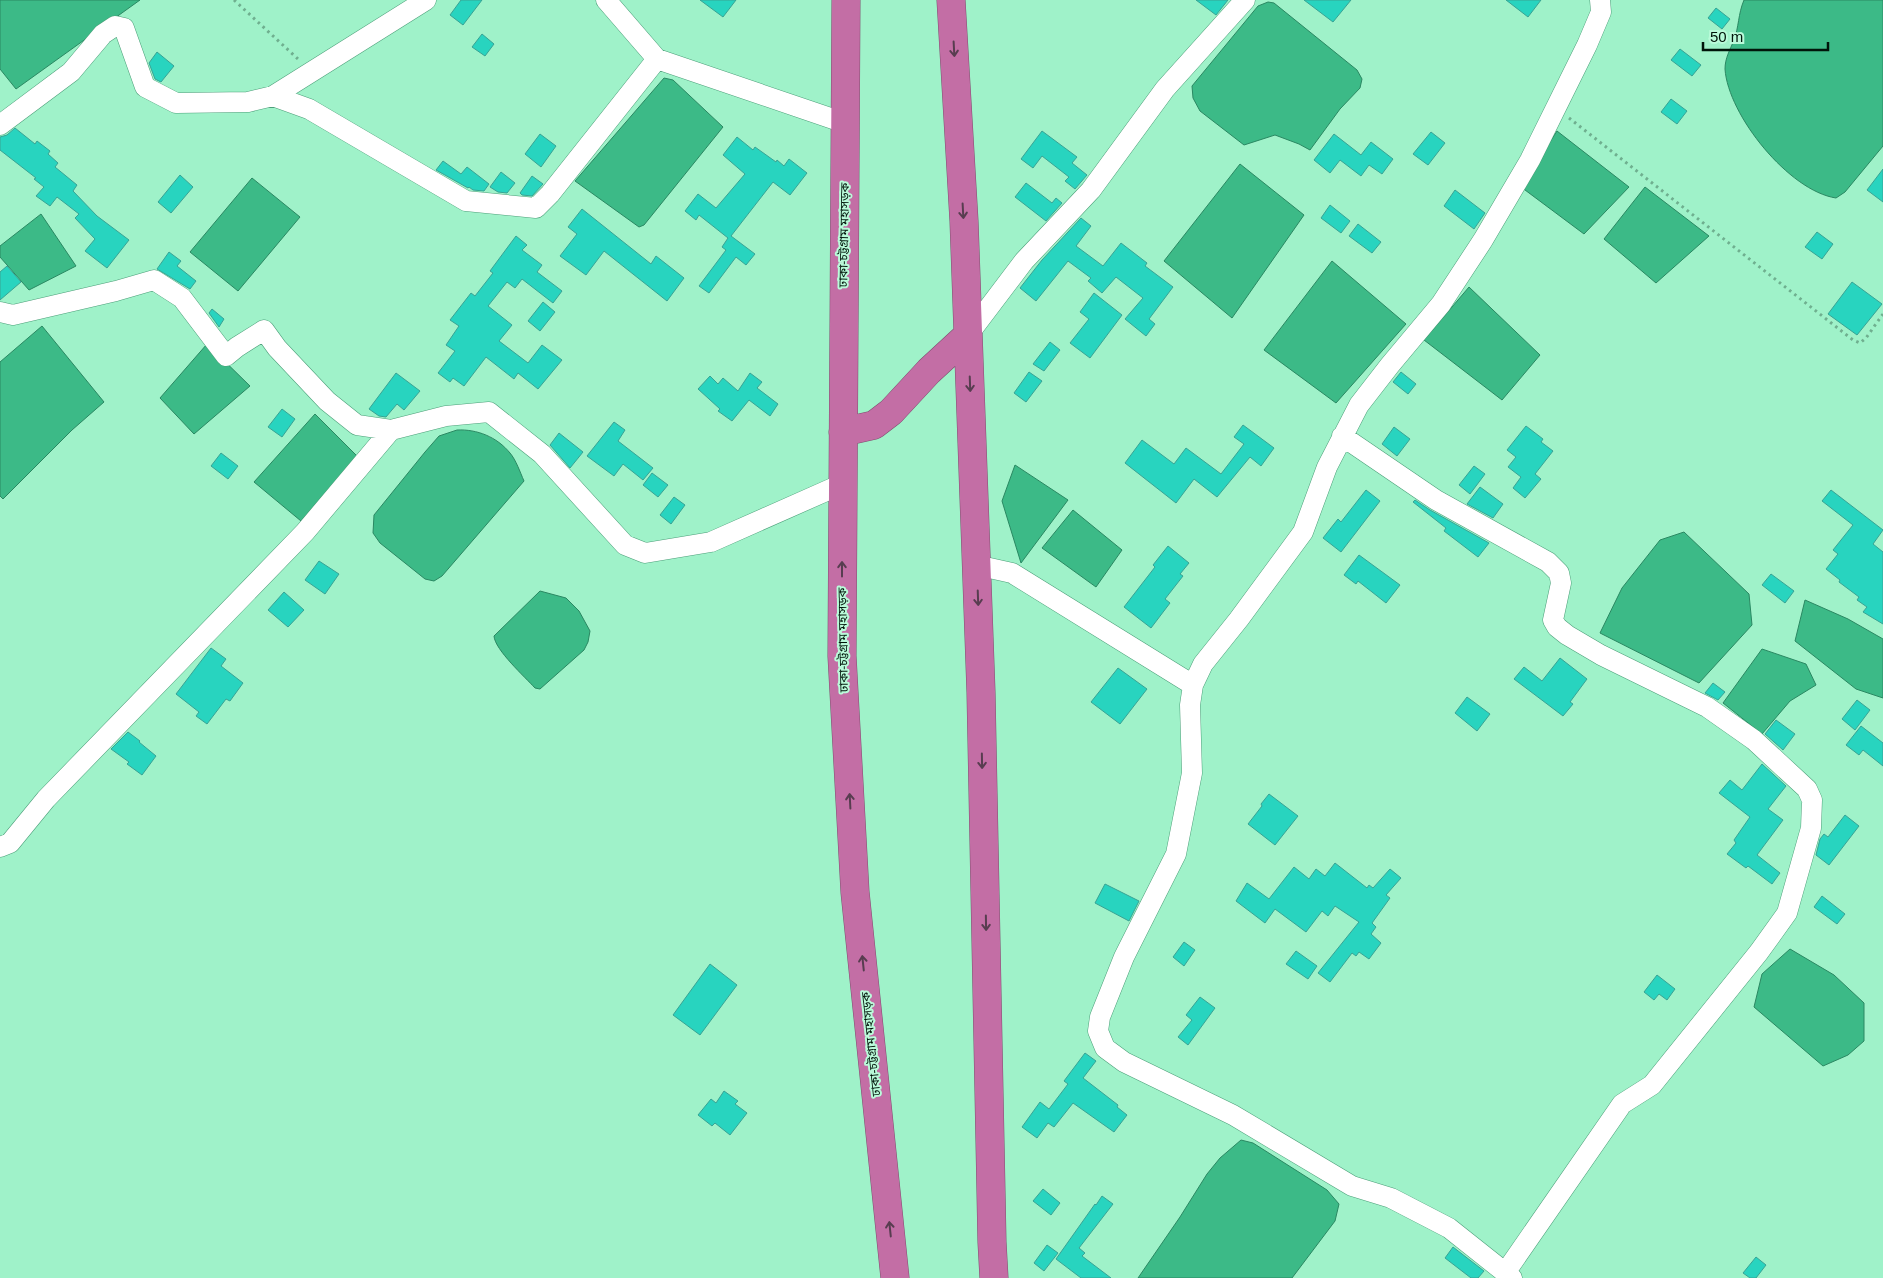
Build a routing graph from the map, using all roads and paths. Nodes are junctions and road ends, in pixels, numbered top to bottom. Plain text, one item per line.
1 (234, 0) edge
2 (426, 0) edge
3 (606, 0) edge
4 (846, 0) edge
5 (951, 0) edge
6 (1245, 0) edge
7 (1600, 0) edge
8 (657, 59) junction
9 (311, 72) junction
10 (273, 96) junction
11 (1556, 108) junction
12 (845, 122) junction
13 (0, 125) edge
14 (0, 312) edge
15 (1883, 314) edge
16 (968, 335) junction
17 (391, 430) junction
18 (842, 432) junction
19 (1342, 436) junction
20 (842, 484) junction
21 (976, 564) junction
22 (1193, 685) junction
23 (0, 847) edge
24 (1508, 1275) edge
25 (895, 1278) edge
26 (994, 1278) edge

1 - 9 path
2 - 9 street
3 - 8 street
4 - 12 highway, ঢাকা-চট্টগ্রাম মহাসড়ক
5 -> 16 highway
6 - 16 street
7 - 11 street
8 - 10 street
8 - 12 street
9 - 10 street
10 - 13 street
11 - 15 path
11 - 19 street
12 - 18 highway, ঢাকা-চট্টগ্রাম মহাসড়ক
14 - 17 street
16 - 18 highway
16 -> 21 highway
17 - 20 street
17 - 23 street
18 - 20 highway, ঢাকা-চট্টগ্রাম মহাসড়ক
19 - 22 street
19 - 24 street
25 -> 20 highway, ঢাকা-চট্টগ্রাম মহাসড়ক
21 - 22 street
21 -> 26 highway
22 - 24 street

